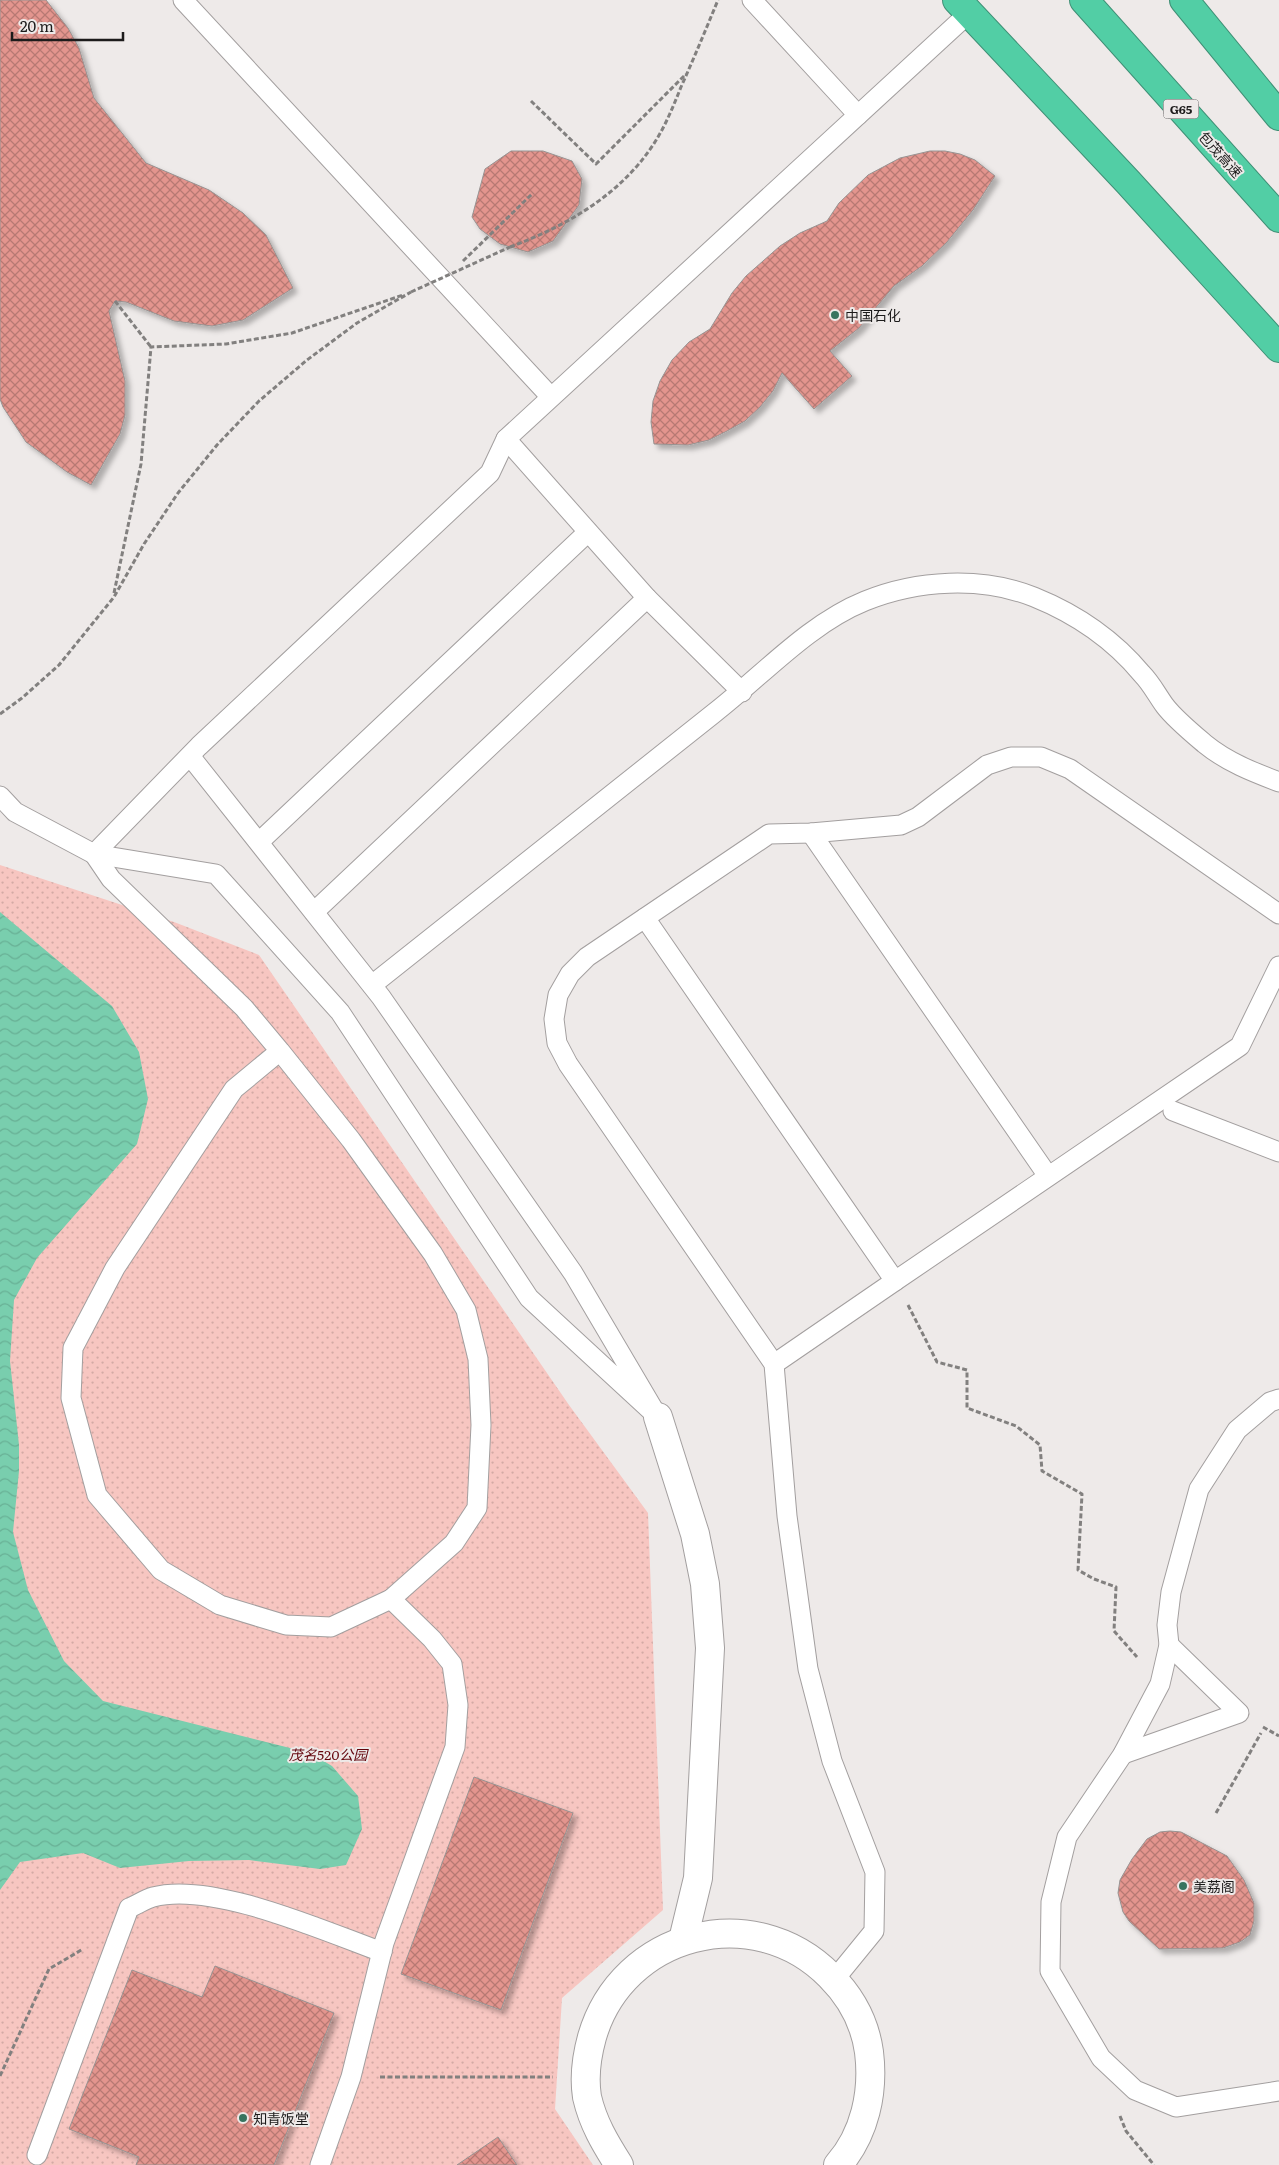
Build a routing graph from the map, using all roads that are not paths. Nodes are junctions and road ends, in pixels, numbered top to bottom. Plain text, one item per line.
1 (183, 0) edge
2 (752, 0) edge
3 (1084, 0) edge
4 (1184, 0) edge
5 (963, 6) edge
6 (858, 115) junction
7 (1279, 116) edge
8 (1279, 218) edge
9 (1279, 348) edge
10 (550, 396) junction
11 (506, 439) junction
12 (588, 532) junction
13 (647, 598) junction
14 (742, 692) junction
15 (190, 756) junction
16 (1279, 782) edge
17 (0, 796) edge
18 (811, 833) junction
19 (259, 842) junction
20 (94, 854) junction
21 (314, 912) junction
22 (1279, 914) edge
23 (645, 918) junction
24 (1279, 966) edge
25 (372, 985) junction
26 (280, 1051) junction
27 (1173, 1111) dead end
28 (1279, 1152) edge
29 (1048, 1176) junction
30 (895, 1281) junction
31 (774, 1364) junction
32 (1279, 1399) edge
33 (658, 1417) junction
34 (391, 1599) junction
35 (1169, 1645) junction
36 (1123, 1754) junction
37 (683, 1940) junction
38 (382, 1952) junction
39 (834, 1980) junction
40 (1279, 2091) edge
41 (37, 2155) dead end
42 (320, 2165) edge
43 (618, 2165) edge
44 (838, 2165) edge

1 - 10 lane
2 - 6 lane
3 - 8 highway, 包茂高速 / G65
4 - 7 highway
5 - 6 lane
5 - 9 highway
6 - 10 lane
10 - 11 lane
11 - 12 lane
11 - 15 lane
12 - 13 lane
12 - 19 lane
13 - 14 lane
13 - 21 lane
14 - 16 lane
14 - 25 lane
15 - 19 lane
15 - 20 lane
17 - 20 lane
18 - 22 lane
18 - 23 lane
18 - 29 lane
19 - 21 lane
20 - 26 lane
20 - 33 lane
21 - 25 lane
23 - 30 lane
23 - 31 lane
24 - 29 lane
25 - 33 lane
26 - 34 lane
26 - 34 lane
27 - 28 lane
29 - 30 lane
30 - 31 lane
31 - 39 lane
32 - 35 lane
33 - 37 street
34 - 38 lane
35 - 36 lane
35 - 36 lane
36 - 40 lane
37 - 39 street
37 - 43 street
38 - 41 lane
38 - 42 lane
39 - 44 street

